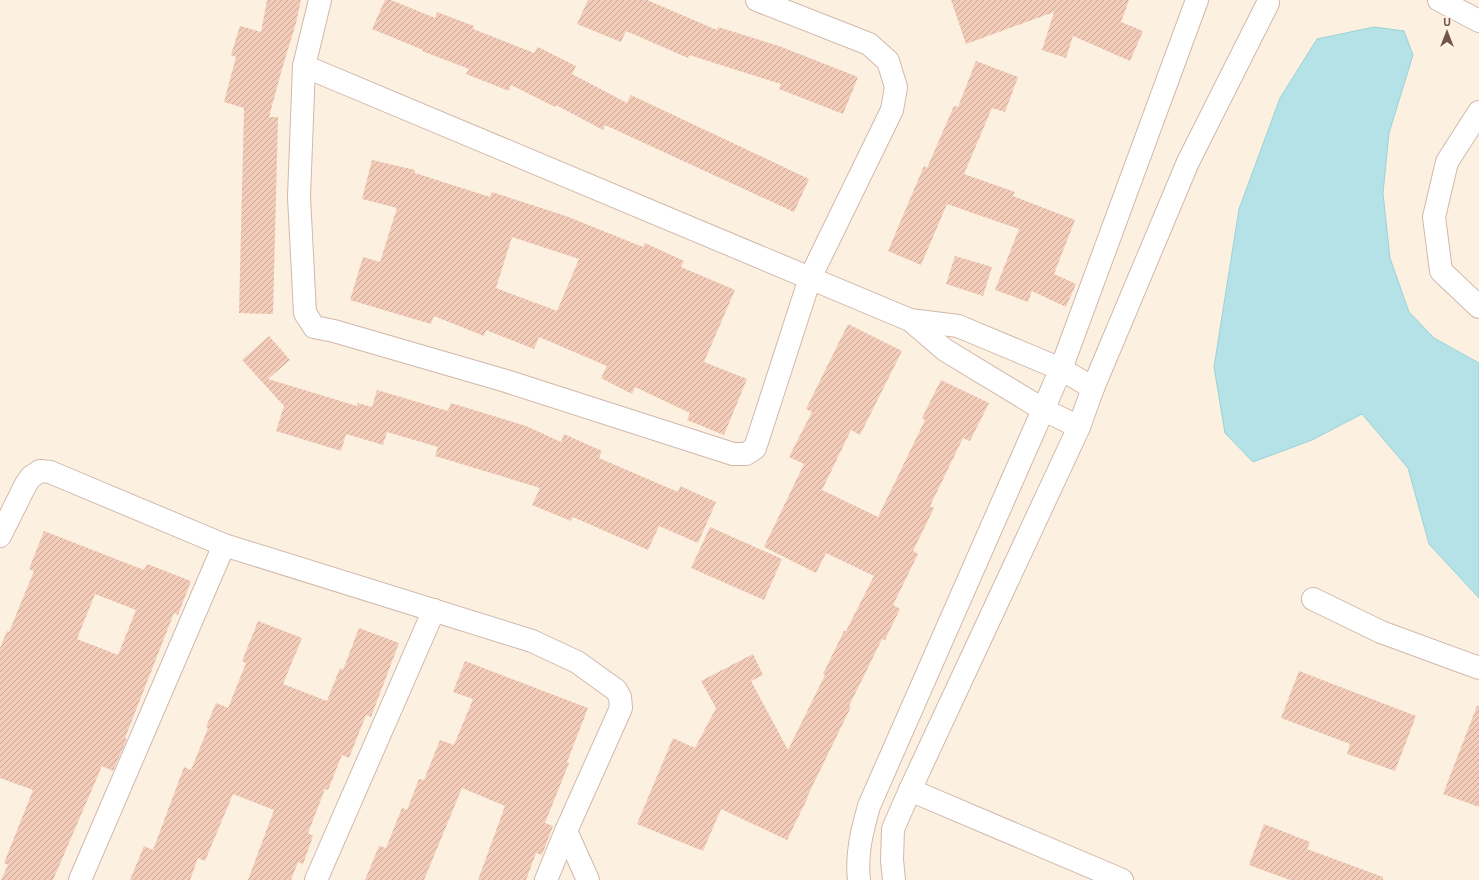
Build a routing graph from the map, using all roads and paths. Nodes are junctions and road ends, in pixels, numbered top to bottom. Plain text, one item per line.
1 (320, 0) edge
2 (757, 0) edge
3 (1197, 0) edge
4 (1440, 0) edge
5 (1266, 1) edge
6 (1479, 21) edge
7 (304, 66) junction
8 (1479, 112) edge
9 (810, 278) junction
10 (1479, 307) edge
11 (910, 320) junction
12 (1061, 369) junction
13 (1093, 388) junction
14 (1044, 410) junction
15 (1079, 427) junction
16 (0, 536) edge
17 (224, 545) junction
18 (1313, 599) dead end
19 (434, 610) junction
20 (1479, 668) edge
21 (910, 790) junction
22 (566, 831) junction
23 (80, 880) edge
24 (316, 880) edge
25 (546, 880) edge
26 (588, 880) edge
27 (859, 880) edge
28 (894, 880) edge
29 (1122, 880) edge

1 - 7 street
2 - 9 street
3 - 12 street
4 - 6 street
5 - 13 street
7 - 9 street
7 - 9 street
8 - 10 street
9 - 11 street
11 - 12 street
11 - 14 street
12 - 13 street
12 - 14 street
13 - 15 street
14 - 15 street
14 - 27 street
15 - 21 street
16 - 17 street
17 - 19 street
17 - 23 street
18 - 20 street
19 - 22 street
19 - 24 street
21 - 28 street
21 - 29 street
22 - 25 street
22 - 26 street

